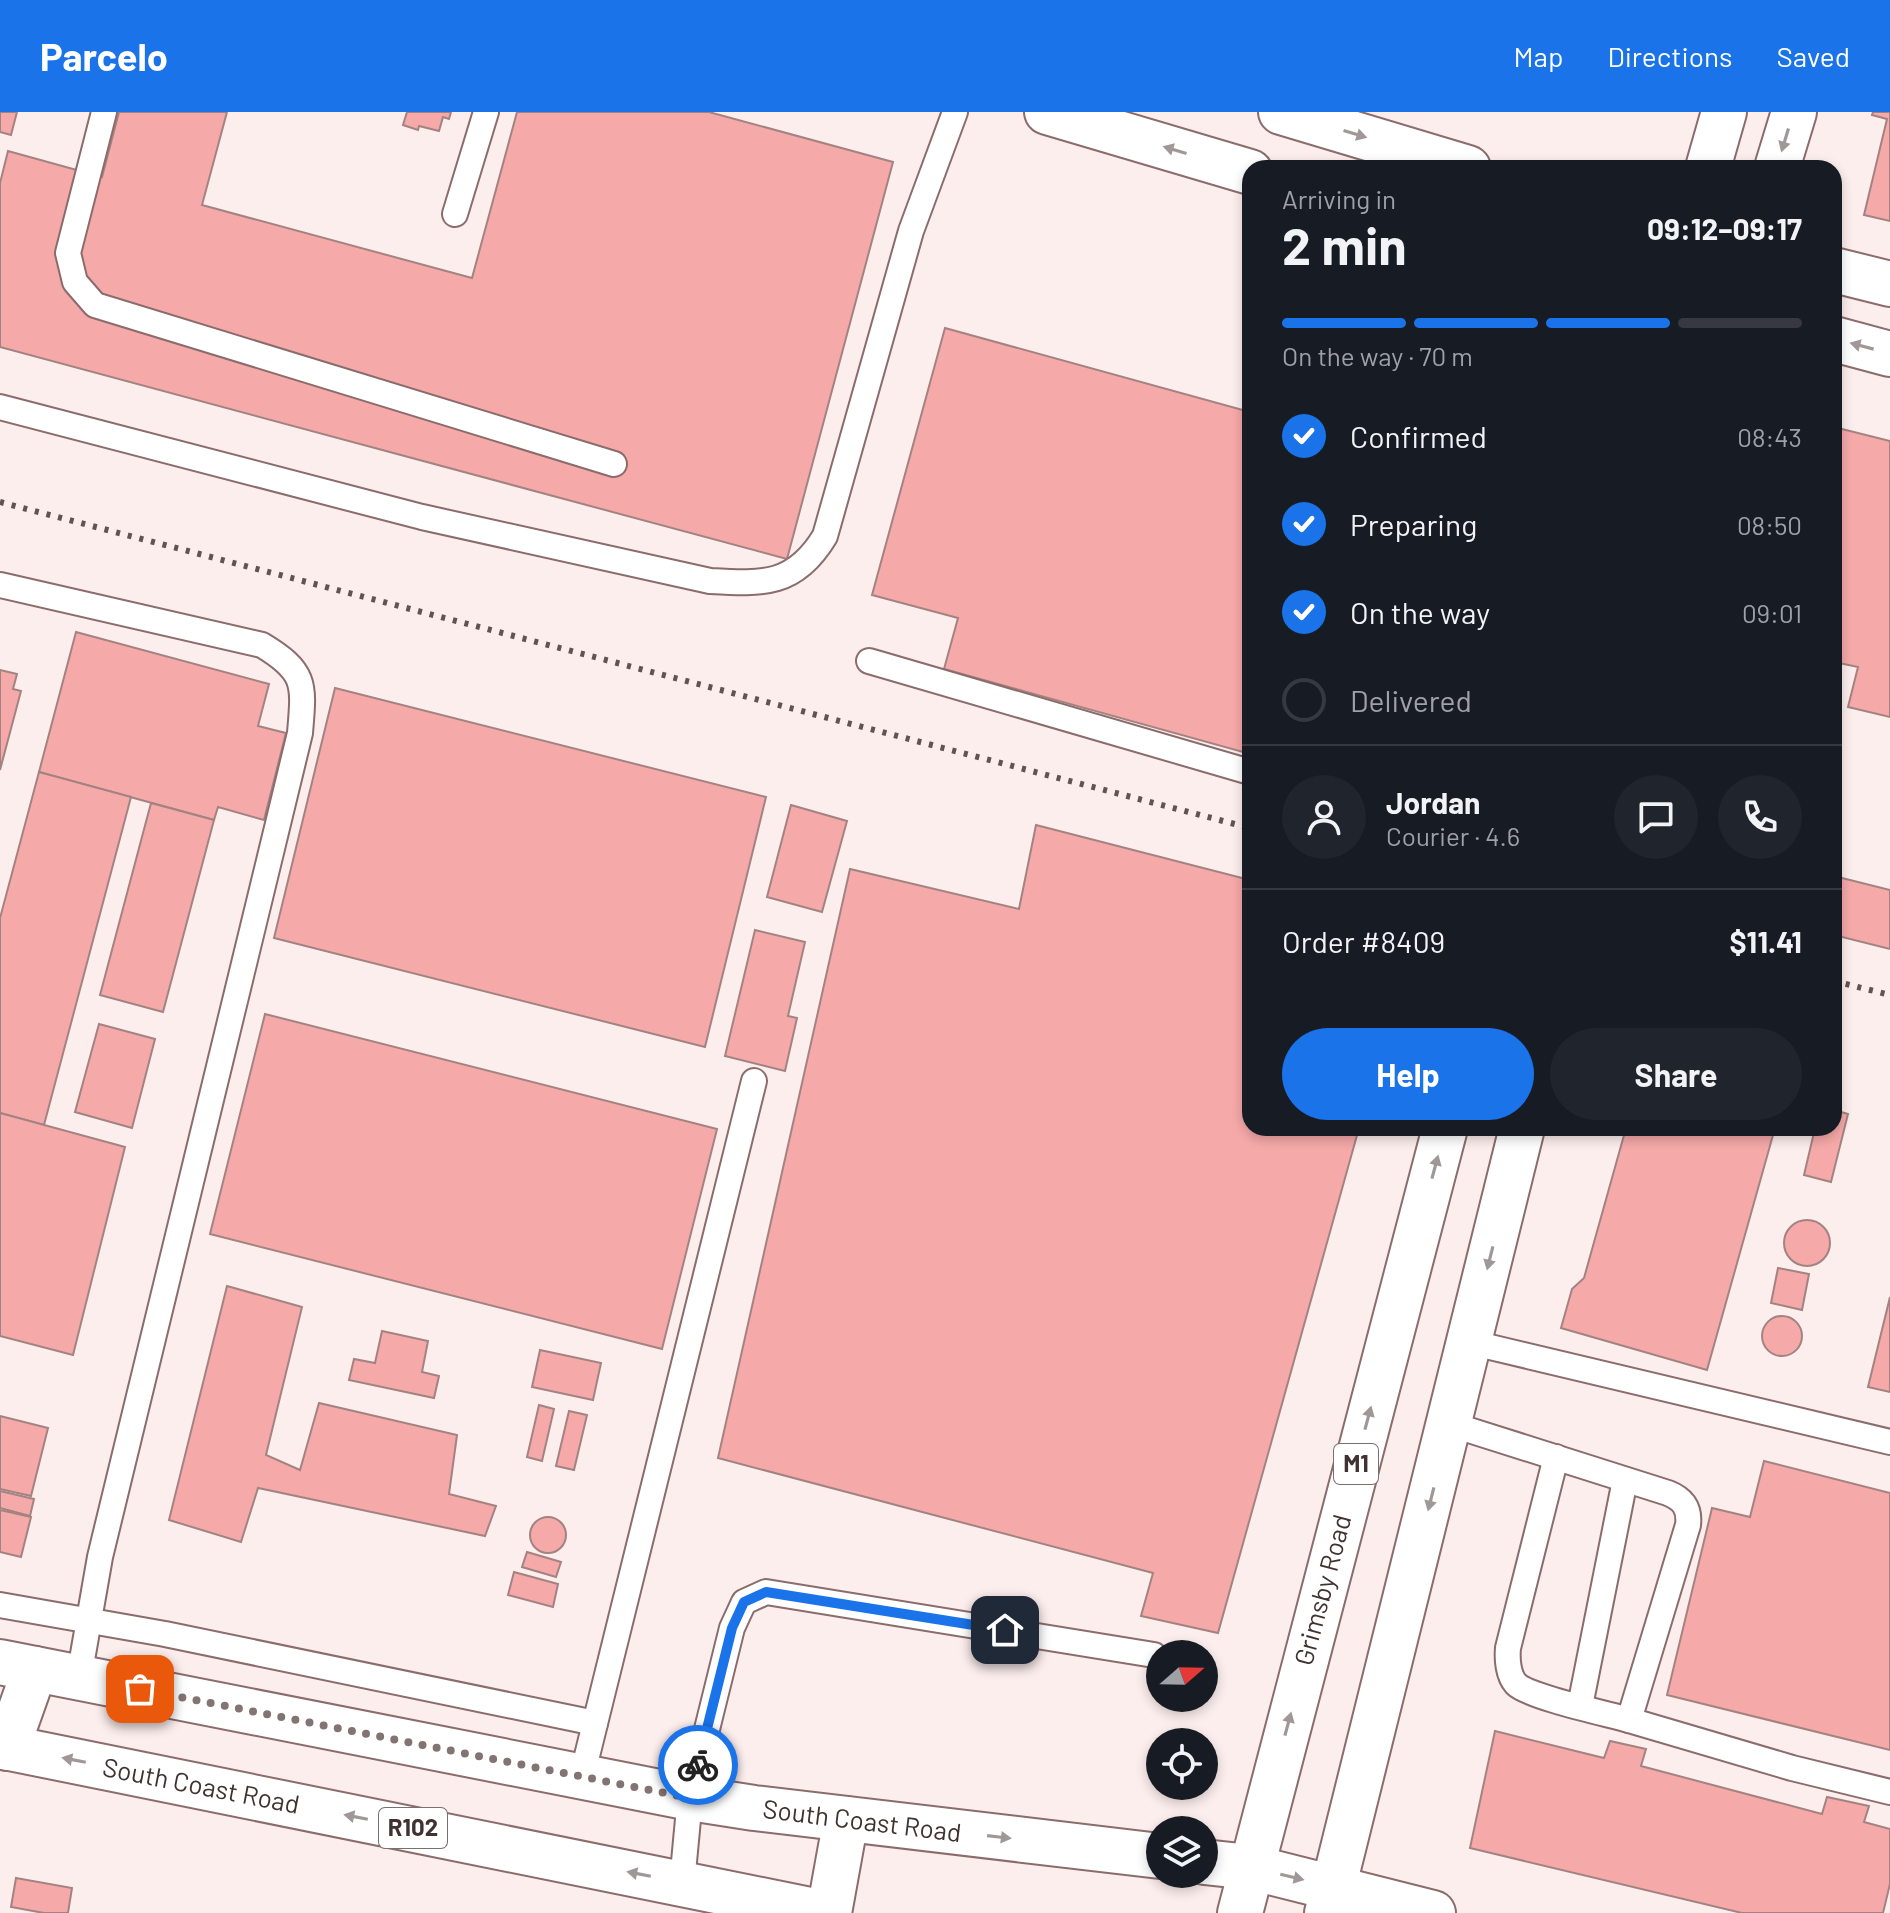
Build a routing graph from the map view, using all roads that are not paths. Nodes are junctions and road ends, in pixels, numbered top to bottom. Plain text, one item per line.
1 (104, 112) edge
2 (486, 112) edge
3 (955, 112) edge
4 (1047, 112) edge
5 (1281, 112) edge
6 (1724, 112) edge
7 (1794, 112) edge
8 (1441, 160) edge
9 (1710, 160) edge
10 (1779, 160) edge
11 (1242, 170) edge
12 (455, 214) dead end
13 (1842, 272) edge
14 (1890, 284) edge
15 (1842, 341) edge
16 (1890, 354) edge
17 (0, 407) edge
18 (614, 464) dead end
19 (0, 585) edge
20 (869, 661) dead end
21 (1242, 770) edge
22 (754, 1081) dead end
23 (1443, 1136) edge
24 (1520, 1136) edge
25 (1469, 1342) junction
26 (1450, 1424) junction
27 (1890, 1442) edge
28 (1556, 1457) junction
29 (1625, 1480) junction
30 (0, 1605) edge
31 (88, 1622) junction
32 (1146, 1654) edge
33 (17, 1666) edge
34 (79, 1677) junction
35 (1580, 1706) junction
36 (1629, 1720) junction
37 (595, 1723) junction
38 (4, 1747) edge
39 (582, 1776) junction
40 (1890, 1792) edge
41 (690, 1798) junction
42 (846, 1819) junction
43 (1146, 1854) edge
44 (1218, 1864) edge
45 (1250, 1867) junction
46 (682, 1883) junction
47 (1330, 1900) edge
48 (818, 1912) edge
49 (1240, 1913) edge
50 (1433, 1913) edge

1 - 18 lane
2 - 12 lane
3 - 17 lane
11 -> 4 main road
5 -> 8 main road
6 - 9 main road
7 -> 10 main road
13 - 14 main road
16 -> 15 main road
19 - 31 lane
20 - 21 lane
22 - 37 lane
45 -> 23 main road, Grimsby Road / M1
24 -> 25 main road
25 - 26 main road
25 - 27 lane
26 - 28 lane
26 -> 47 main road
28 - 29 lane
28 - 35 lane
29 - 35 lane
29 - 36 lane
30 - 31 lane
31 - 34 lane
31 - 37 lane
32 - 41 lane
33 - 34 main road, South Coast Road
33 - 38 main road
34 - 39 main road, South Coast Road
35 - 36 lane
36 - 40 lane
37 - 39 lane
46 -> 38 main road, South Coast Road / R102
39 - 41 main road, South Coast Road
41 - 42 main road, South Coast Road
41 - 46 lane
42 -> 43 main road, South Coast Road
42 - 48 main road
44 - 45 main road
45 -> 47 main road
45 - 49 main road, Grimsby Road / M1
46 - 48 main road, South Coast Road / R102
47 - 50 main road

